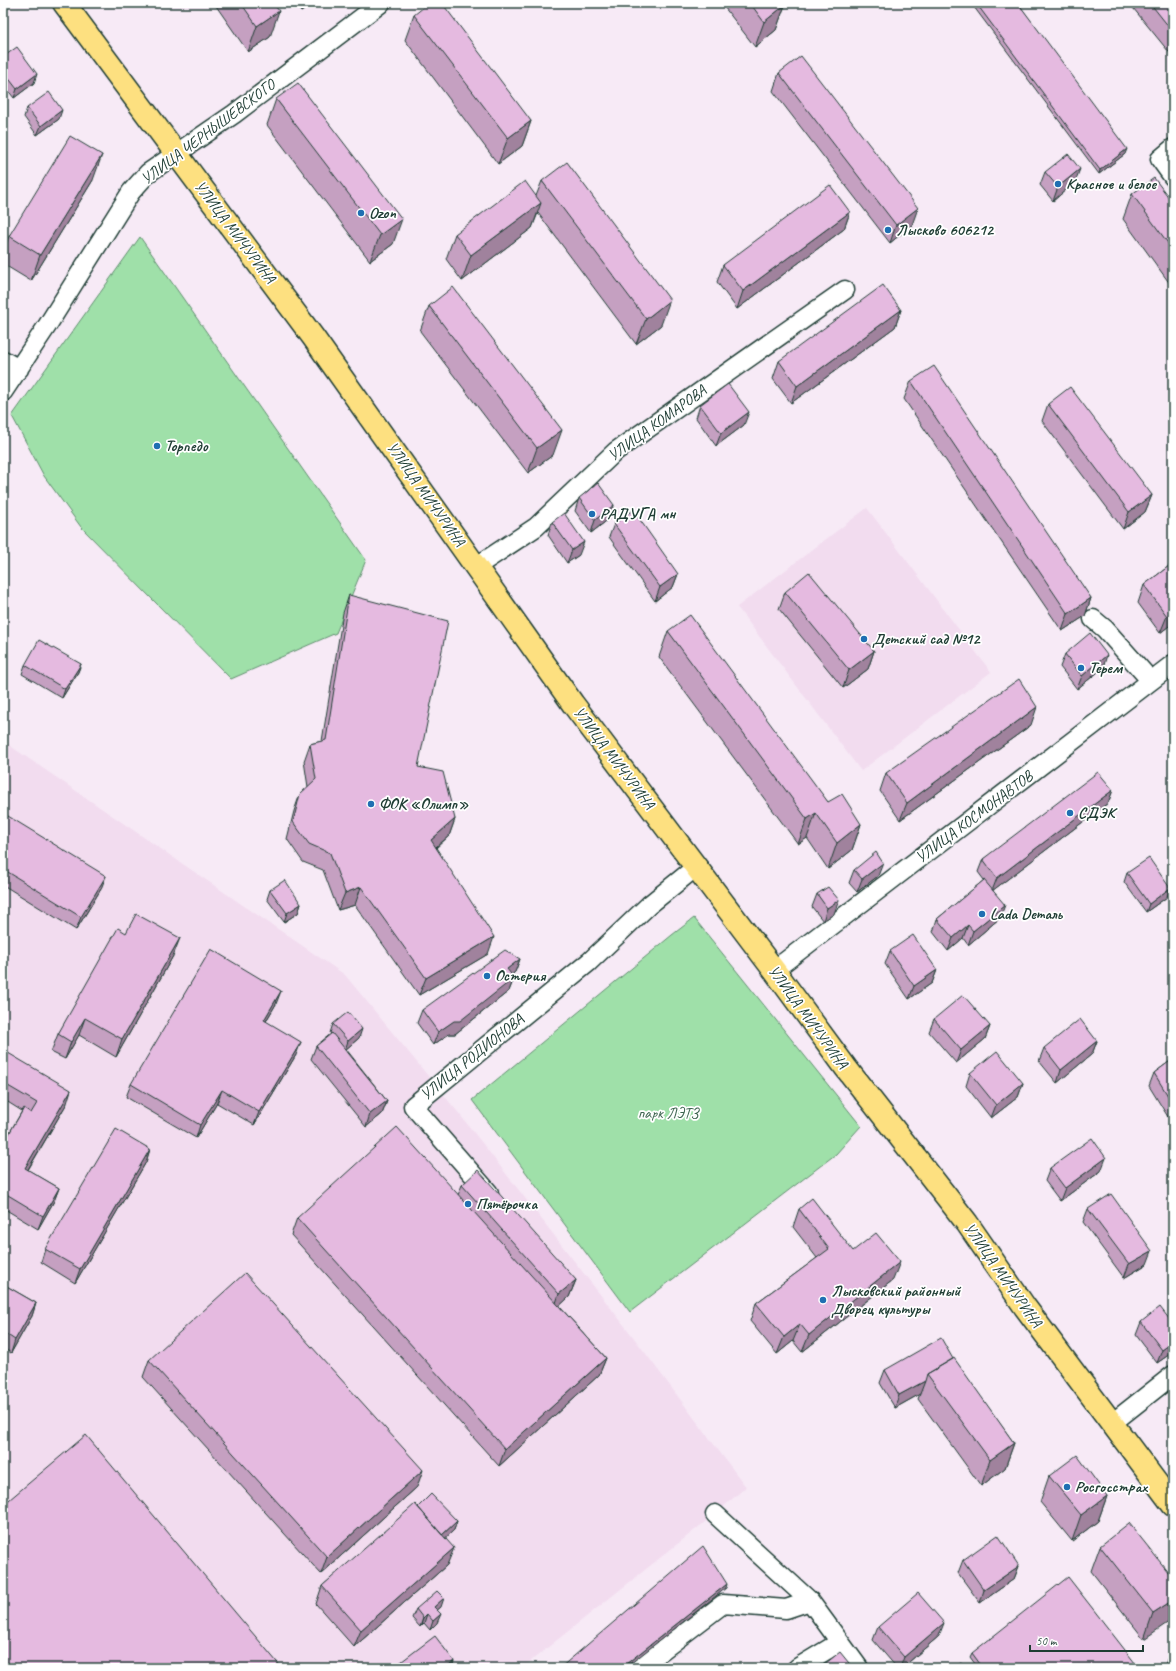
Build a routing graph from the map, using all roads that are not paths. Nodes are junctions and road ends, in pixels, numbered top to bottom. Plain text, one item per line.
1 (64, 3) edge
2 (381, 3) edge
3 (1173, 148) edge
4 (176, 154) junction
5 (1173, 177) edge
6 (846, 290) dead end
7 (3, 360) edge
8 (19, 369) junction
9 (3, 392) edge
10 (477, 566) junction
11 (1093, 619) dead end
12 (1173, 664) edge
13 (1151, 681) junction
14 (696, 867) junction
15 (774, 970) junction
16 (499, 1205) edge
17 (1173, 1375) edge
18 (1111, 1424) junction
19 (1173, 1505) edge
20 (715, 1514) dead end
21 (810, 1601) junction
22 (840, 1642) junction
23 (639, 1668) edge
24 (797, 1668) edge
25 (859, 1668) edge

1 - 4 main road, УЛИЦА МИЧУРИНА
2 - 4 street, УЛИЦА ЧЕРНЫШЕВСКОГО
3 - 5 street
4 - 8 street, УЛИЦА ЧЕРНЫШЕВСКОГО
4 - 10 main road, УЛИЦА МИЧУРИНА
6 - 10 street, УЛИЦА КОМАРОВА
7 - 8 street
8 - 9 street, УЛИЦА ЧЕРНЫШЕВСКОГО
10 - 14 main road, УЛИЦА МИЧУРИНА
11 - 13 street
12 - 13 street, УЛИЦА КОСМОНАВТОВ
13 - 15 street, УЛИЦА КОСМОНАВТОВ
14 - 15 main road, УЛИЦА МИЧУРИНА
14 - 16 street, УЛИЦА РОДИОНОВА
15 - 18 main road, УЛИЦА МИЧУРИНА
17 - 18 street
18 - 19 main road, УЛИЦА МИЧУРИНА
20 - 21 street
21 - 22 street
21 - 23 street
22 - 24 street
22 - 25 street

